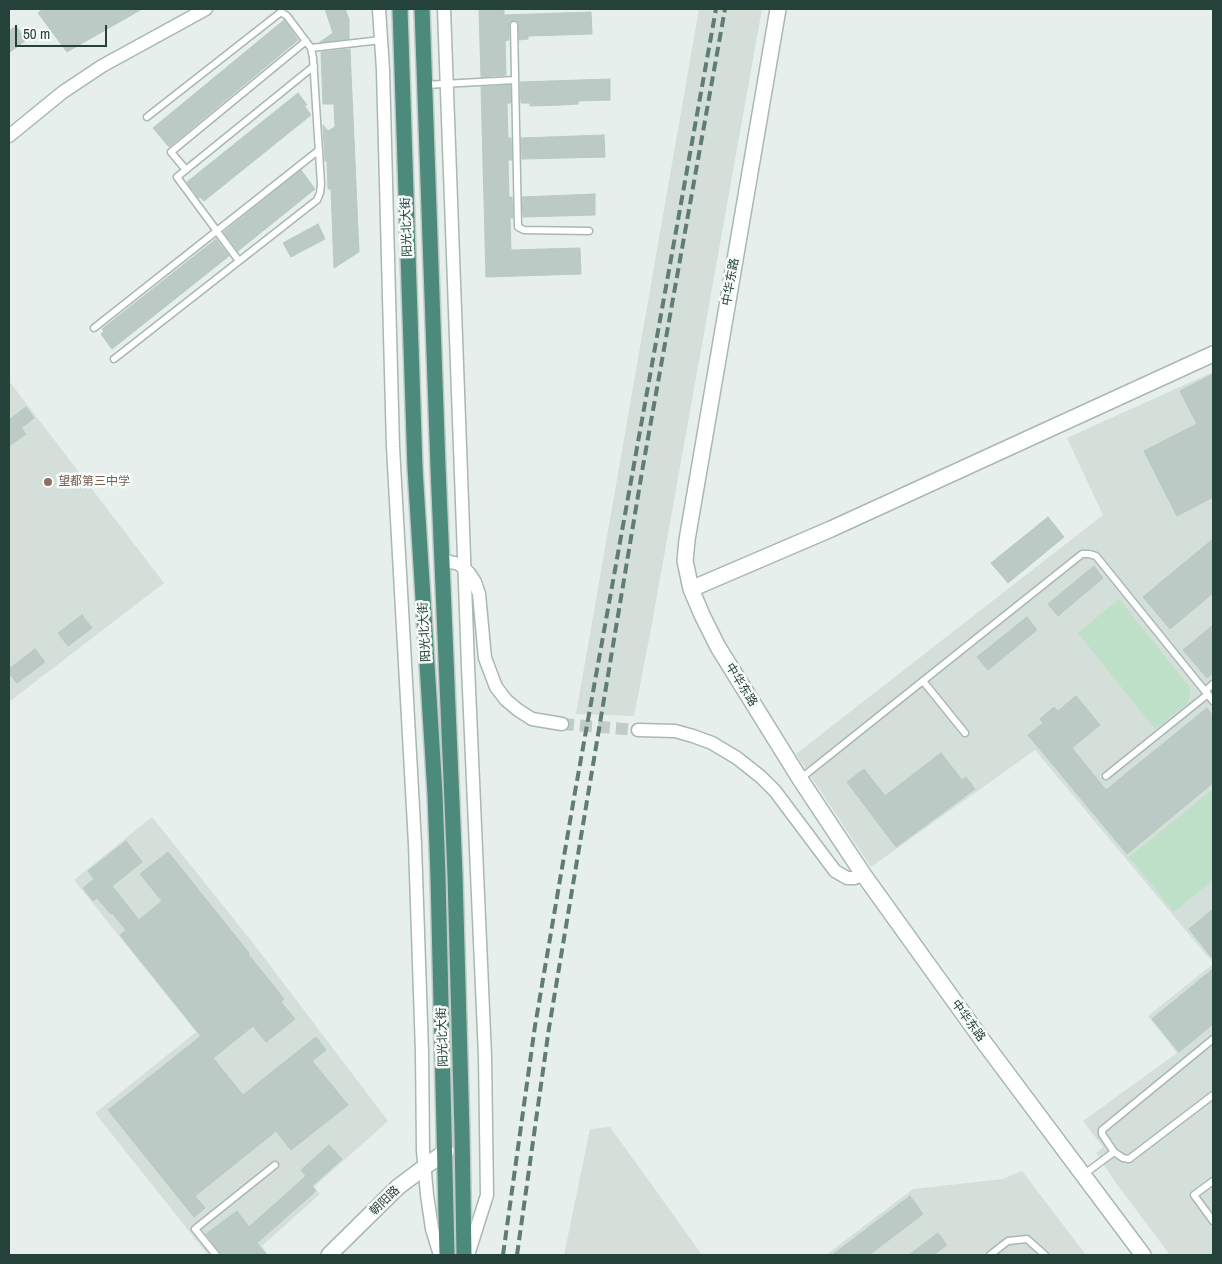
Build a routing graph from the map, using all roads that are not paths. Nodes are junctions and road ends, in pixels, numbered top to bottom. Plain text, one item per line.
1 (206, 9) edge
2 (379, 9) edge
3 (400, 9) edge
4 (422, 9) edge
5 (444, 9) edge
6 (778, 9) edge
7 (514, 25) dead end
8 (381, 40) junction
9 (306, 41) junction
10 (311, 48) junction
11 (314, 66) junction
12 (515, 80) junction
13 (448, 84) junction
14 (424, 85) junction
15 (147, 117) dead end
16 (9, 136) edge
17 (319, 150) junction
18 (186, 170) junction
19 (217, 231) junction
20 (589, 231) dead end
21 (239, 261) junction
22 (94, 328) dead end
23 (1213, 354) edge
24 (114, 359) dead end
25 (442, 560) junction
26 (465, 569) junction
27 (691, 589) junction
28 (923, 681) junction
29 (1213, 684) edge
30 (1206, 692) junction
31 (1213, 701) edge
32 (562, 724) tunnel mouth
33 (638, 730) tunnel mouth
34 (965, 733) dead end
35 (1106, 776) dead end
36 (800, 779) junction
37 (863, 874) junction
38 (1213, 1039) edge
39 (1213, 1095) edge
40 (446, 1151) junction
41 (1114, 1152) junction
42 (275, 1165) dead end
43 (425, 1167) junction
44 (1083, 1175) junction
45 (1213, 1181) edge
46 (1213, 1220) edge
47 (216, 1255) edge
48 (329, 1255) edge
49 (440, 1255) edge
50 (447, 1255) edge
51 (464, 1255) edge
52 (468, 1255) edge
53 (990, 1255) edge
54 (1046, 1255) edge
55 (1143, 1255) edge

1 - 16 street
2 - 8 street
3 - 40 highway, 阳光北大街
4 - 14 highway, 阳光北大街
5 - 13 street
6 - 27 street, 中华东路
7 - 12 lane
8 - 10 lane
8 - 43 street
9 - 10 lane
9 - 15 lane
9 - 18 lane
10 - 11 lane
11 - 17 lane
11 - 18 lane
12 - 13 lane
12 - 20 lane
13 - 14 lane
13 - 26 street
14 - 25 highway, 阳光北大街
17 - 19 lane
17 - 21 lane
18 - 19 lane
19 - 21 lane
19 - 22 lane
21 - 24 lane
23 - 27 street
25 - 26 street
25 - 51 highway, 阳光北大街
26 - 32 street
26 - 52 street
27 - 36 street, 中华东路
28 - 30 lane
28 - 34 lane
28 - 36 lane
29 - 30 lane
30 - 31 lane
30 - 35 lane
33 - 37 street
36 - 37 street, 中华东路
37 - 44 street, 中华东路
38 - 41 lane
39 - 41 lane
40 - 43 street, 朝阳路
40 - 50 highway, 阳光北大街
41 - 44 lane
42 - 47 lane
43 - 48 street, 朝阳路
43 - 49 street
44 - 55 street, 中华东路
45 - 46 lane
53 - 54 lane

